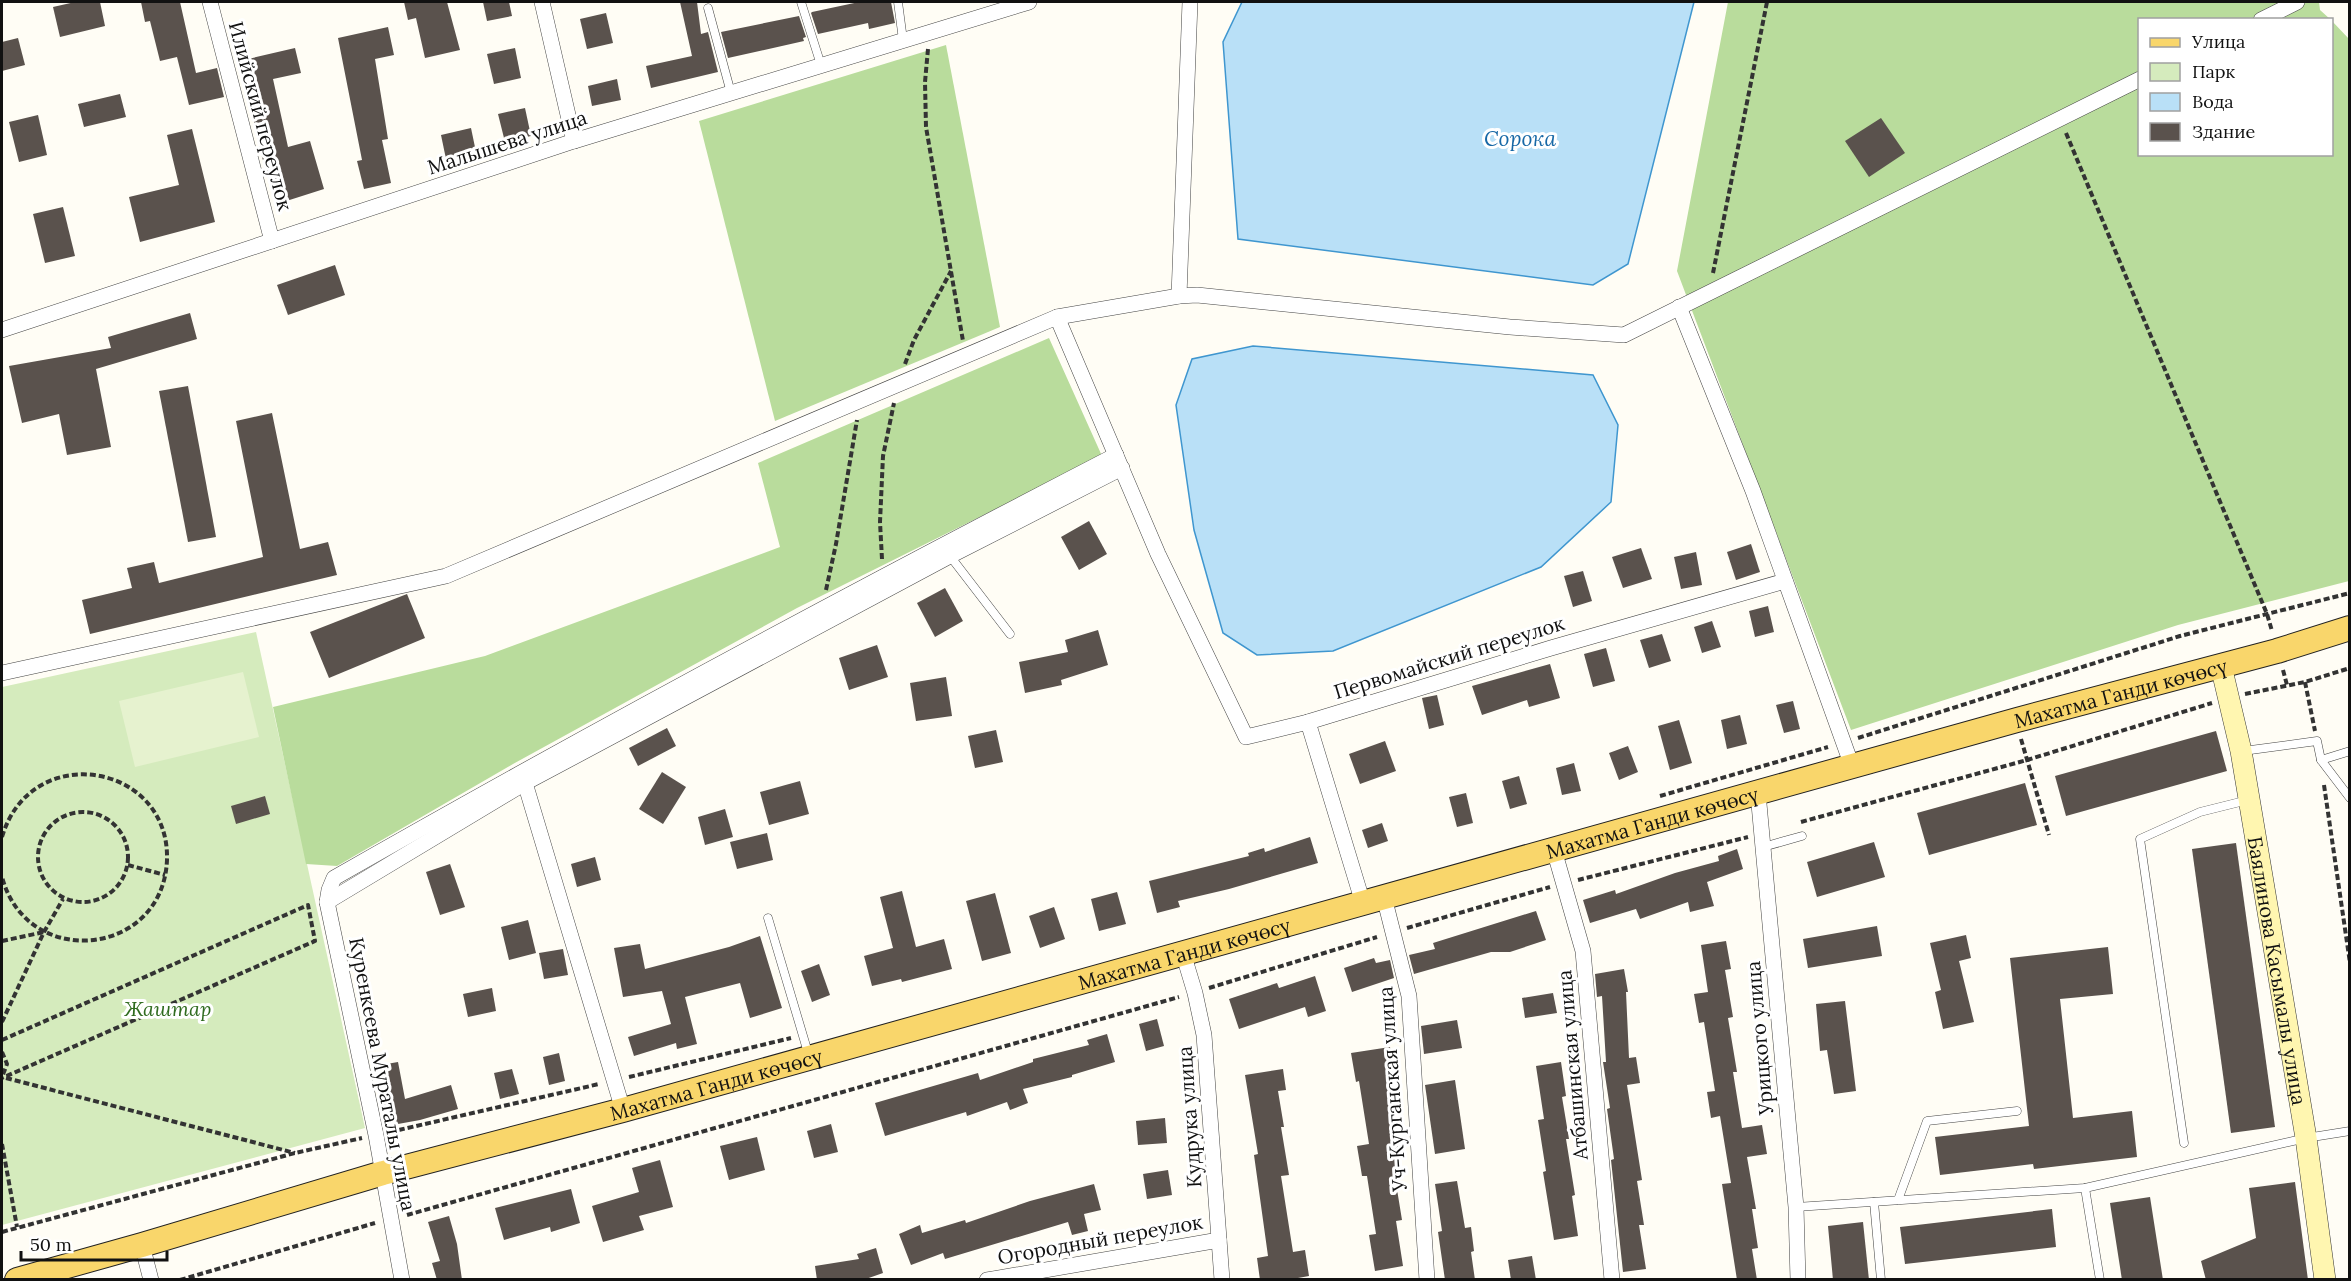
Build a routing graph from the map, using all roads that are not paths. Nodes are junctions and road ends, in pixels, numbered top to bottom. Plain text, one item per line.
1 (210, 2) edge
2 (542, 2) edge
3 (801, 2) edge
4 (898, 2) edge
5 (1029, 2) edge
6 (1190, 2) edge
7 (2297, 2) edge
8 (995, 6) edge
9 (708, 8) dead end
10 (2264, 18) edge
11 (903, 40) junction
12 (821, 65) junction
13 (2138, 80) edge
14 (731, 93) junction
15 (574, 141) junction
16 (272, 241) junction
17 (1179, 296) junction
18 (1679, 307) junction
19 (1057, 317) junction
20 (2, 330) edge
21 (1119, 462) junction
22 (950, 556) junction
23 (1785, 580) junction
24 (2349, 628) edge
25 (1010, 634) dead end
26 (2221, 666) junction
27 (2, 673) edge
28 (1308, 722) junction
29 (2241, 751) junction
30 (2349, 752) edge
31 (2321, 760) junction
32 (1852, 766) junction
33 (525, 783) junction
34 (1758, 793) junction
35 (2349, 798) edge
36 (2249, 799) junction
37 (1802, 836) dead end
38 (1763, 847) junction
39 (1554, 850) junction
40 (1374, 900) junction
41 (327, 902) junction
42 (768, 918) dead end
43 (1183, 953) junction
44 (809, 1058) junction
45 (623, 1110) junction
46 (2017, 1111) dead end
47 (2349, 1131) edge
48 (2306, 1138) junction
49 (2184, 1143) dead end
50 (383, 1173) junction
51 (2085, 1188) junction
52 (1898, 1200) junction
53 (1874, 1202) junction
54 (1796, 1207) junction
55 (1219, 1240) junction
56 (142, 1245) junction
57 (17, 1280) edge
58 (151, 1280) edge
59 (402, 1280) edge
60 (987, 1280) edge
61 (1222, 1280) edge
62 (1426, 1280) edge
63 (1612, 1280) edge
64 (1798, 1280) edge
65 (1881, 1280) edge
66 (2100, 1280) edge
67 (2325, 1280) edge

1 - 16 street, Илийский переулок
2 - 15 street
3 - 12 lane
4 - 11 lane
5 - 8 street, Малышева улица
6 - 17 street
7 - 10 street
8 - 11 street, Малышева улица
9 - 14 lane
11 - 12 street, Малышева улица
12 - 14 street, Малышева улица
13 - 18 street
14 - 15 street, Малышева улица
15 - 16 street, Малышева улица
16 - 20 street, Малышева улица
17 - 18 street
17 - 19 street
18 - 23 street
19 - 21 street
19 - 27 street
21 - 22 street
21 - 28 street, Первомайский переулок
21 - 41 street, Куренкеева Мураталы улица
22 - 25 lane
22 - 33 street
23 - 28 street, Первомайский переулок
23 - 32 street
24 - 26 main road, Махатма Ганди көчөсү
26 - 29 main road, Баялинова Касымалы улица
26 - 32 main road, Махатма Ганди көчөсү
28 - 40 street
29 - 31 lane
29 - 36 main road, Баялинова Касымалы улица
30 - 31 lane
31 - 35 lane
32 - 34 main road, Махатма Ганди көчөсү
33 - 41 street
33 - 45 street
34 - 38 street, Урицкого улица
34 - 39 main road, Махатма Ганди көчөсү
36 - 48 main road, Баялинова Касымалы улица
36 - 49 lane
37 - 38 lane
38 - 54 street, Урицкого улица
39 - 40 main road, Махатма Ганди көчөсү
39 - 63 street, Атбашинская улица
40 - 43 main road, Махатма Ганди көчөсү
40 - 62 street, Уч-Курганская улица
41 - 50 street, Куренкеева Мураталы улица
42 - 44 lane
43 - 44 main road, Махатма Ганди көчөсү
43 - 55 street, Кудрука улица
44 - 45 main road, Махатма Ганди көчөсү
45 - 50 main road, Махатма Ганди көчөсү
46 - 52 lane
47 - 48 lane
48 - 51 lane
48 - 67 main road, Баялинова Касымалы улица
50 - 56 main road, Махатма Ганди көчөсү
50 - 59 street, Куренкеева Мураталы улица
51 - 52 lane
51 - 66 lane
52 - 53 lane
53 - 54 lane
53 - 65 lane
54 - 64 street, Урицкого улица
55 - 60 street, Огородный переулок
55 - 61 street, Кудрука улица
56 - 57 main road, Махатма Ганди көчөсү
56 - 58 street

